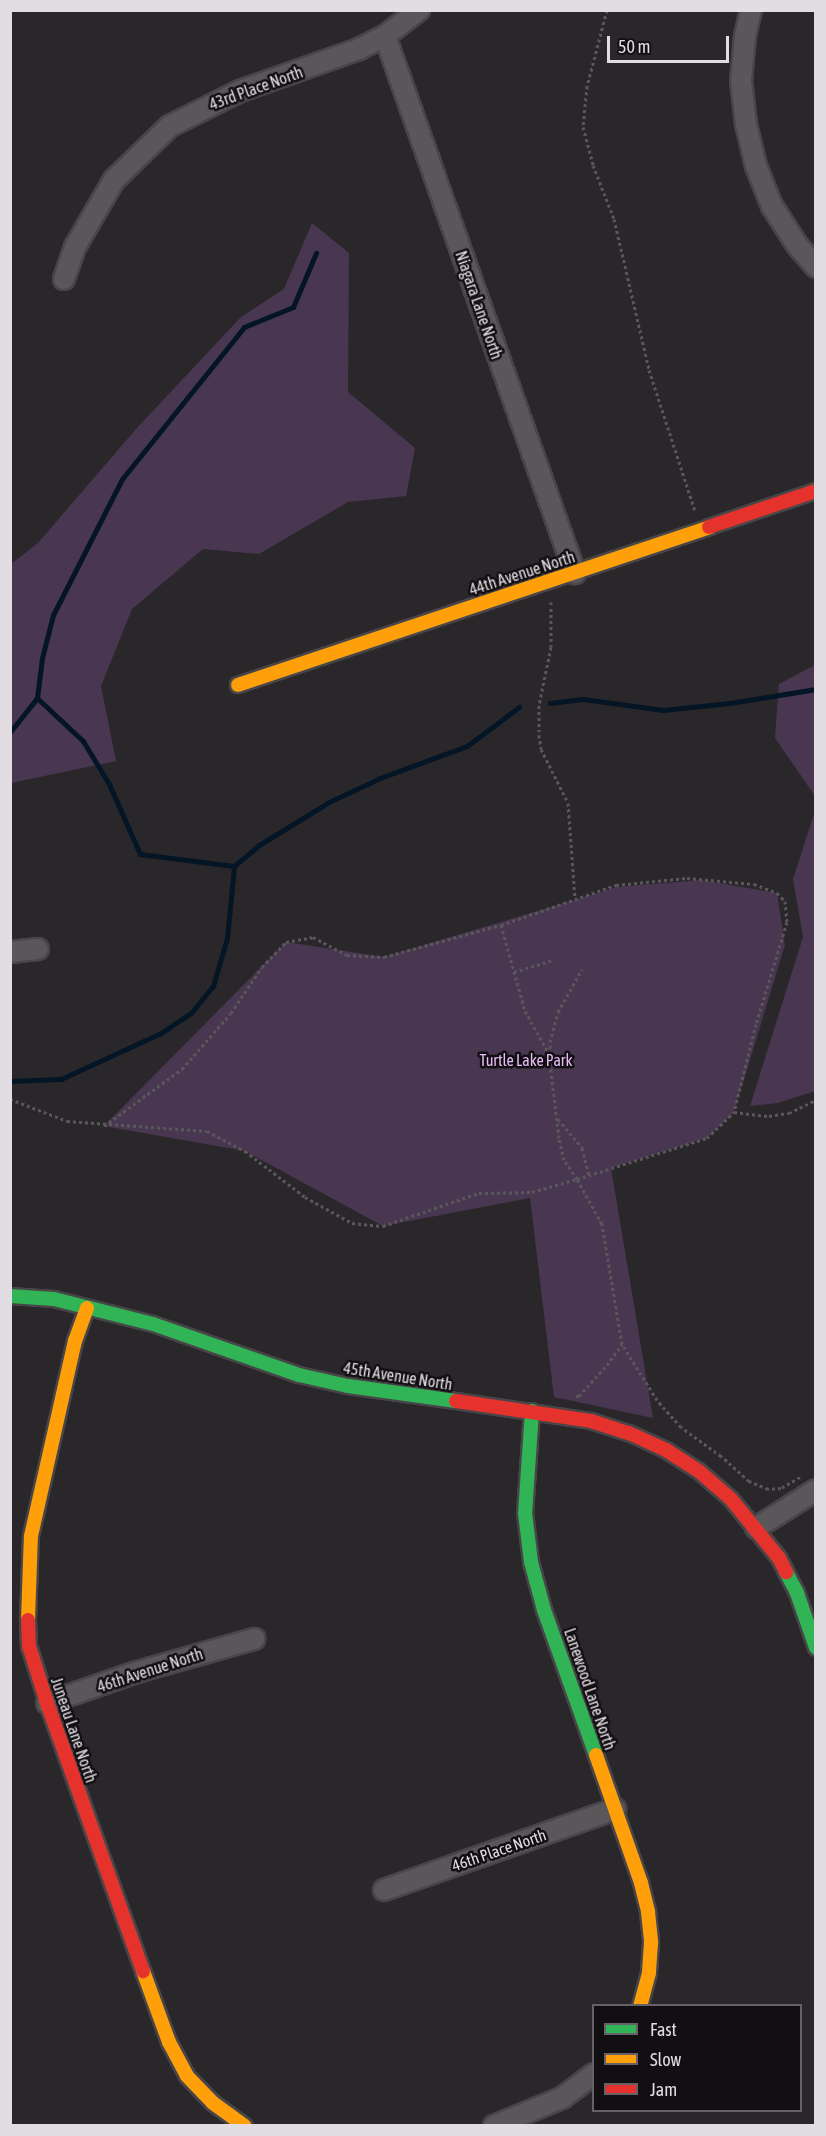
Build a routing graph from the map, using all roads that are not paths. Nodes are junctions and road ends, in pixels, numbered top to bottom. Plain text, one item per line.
1 (419, 10) edge
2 (751, 10) edge
3 (385, 36) junction
4 (816, 267) edge
5 (64, 279) dead end
6 (816, 491) edge
7 (575, 573) junction
8 (238, 685) dead end
9 (38, 949) dead end
10 (10, 952) edge
11 (10, 1296) edge
12 (87, 1308) junction
13 (531, 1411) junction
14 (812, 1482) edge
15 (756, 1528) junction
16 (254, 1639) dead end
17 (816, 1648) edge
18 (46, 1703) junction
19 (615, 1809) junction
20 (384, 1890) dead end
21 (641, 2004) edge
22 (592, 2076) edge
23 (244, 2125) edge
24 (494, 2126) edge

1 - 3 street, 43rd Place North
2 - 4 street
3 - 5 street, 43rd Place North
3 - 7 street, Niagara Lane North
6 - 7 street, 44th Avenue North
7 - 8 street, 44th Avenue North
9 - 10 street
11 - 12 street, 45th Avenue North
12 - 13 street, 45th Avenue North
12 - 18 street, Juneau Lane North
13 - 15 street, 45th Avenue North
13 - 19 street, Lanewood Lane North
14 - 15 street
15 - 17 street, 45th Avenue North
16 - 18 street, 46th Avenue North
18 - 23 street, Juneau Lane North
19 - 20 street, 46th Place North
19 - 21 street, Lanewood Lane North
22 - 24 street

